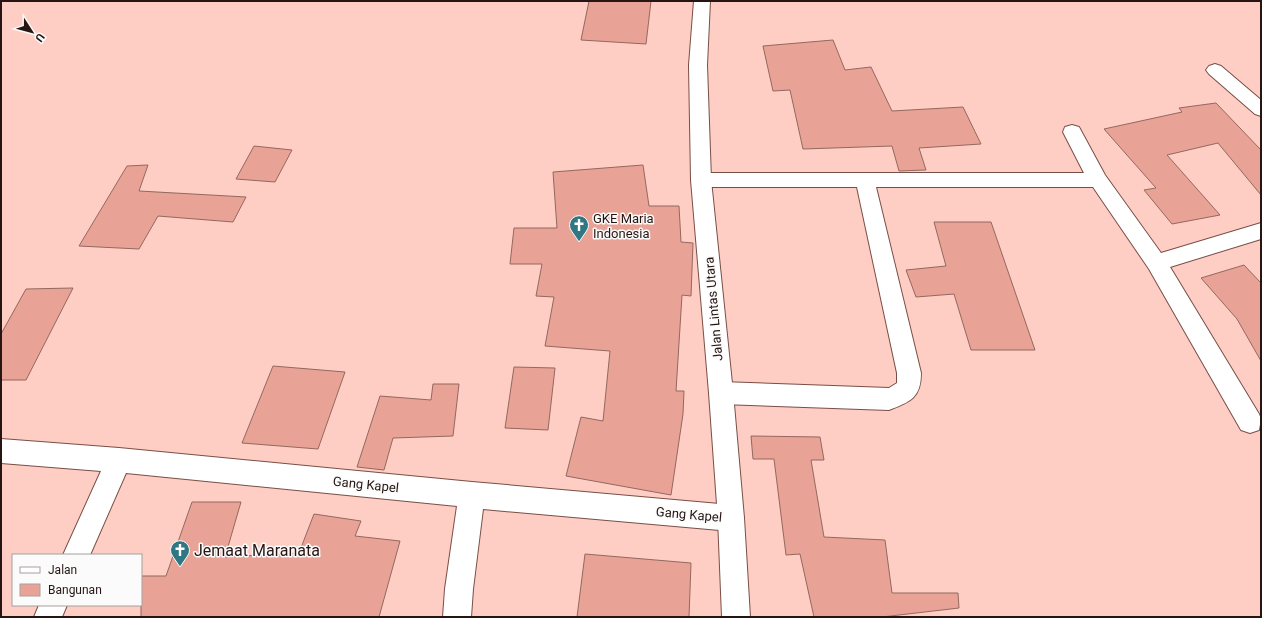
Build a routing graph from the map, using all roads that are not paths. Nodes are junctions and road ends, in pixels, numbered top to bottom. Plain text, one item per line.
1 (702, 1) edge
2 (1216, 70) dead end
3 (1261, 110) edge
4 (1072, 132) dead end
5 (701, 180) junction
6 (865, 180) junction
7 (1098, 180) junction
8 (1261, 231) edge
9 (1156, 263) junction
10 (721, 393) junction
11 (1250, 422) dead end
12 (1, 451) edge
13 (119, 460) junction
14 (472, 495) junction
15 (731, 518) junction
16 (76, 554) edge
17 (53, 606) edge
18 (48, 617) edge
19 (457, 617) edge
20 (736, 617) edge

1 - 5 main road, Jalan Lintas Utara
2 - 3 main road
4 - 7 main road
5 - 6 main road
5 - 10 main road, Jalan Lintas Utara
6 - 7 main road
6 - 10 main road
7 - 9 main road
8 - 9 main road
9 - 11 main road
10 - 15 main road, Jalan Lintas Utara
12 - 13 main road, Gang Kapel
13 - 14 main road, Gang Kapel
13 - 16 main road
14 - 15 main road, Gang Kapel
14 - 19 main road
15 - 20 main road, Jalan Lintas Utara
17 - 18 main road

